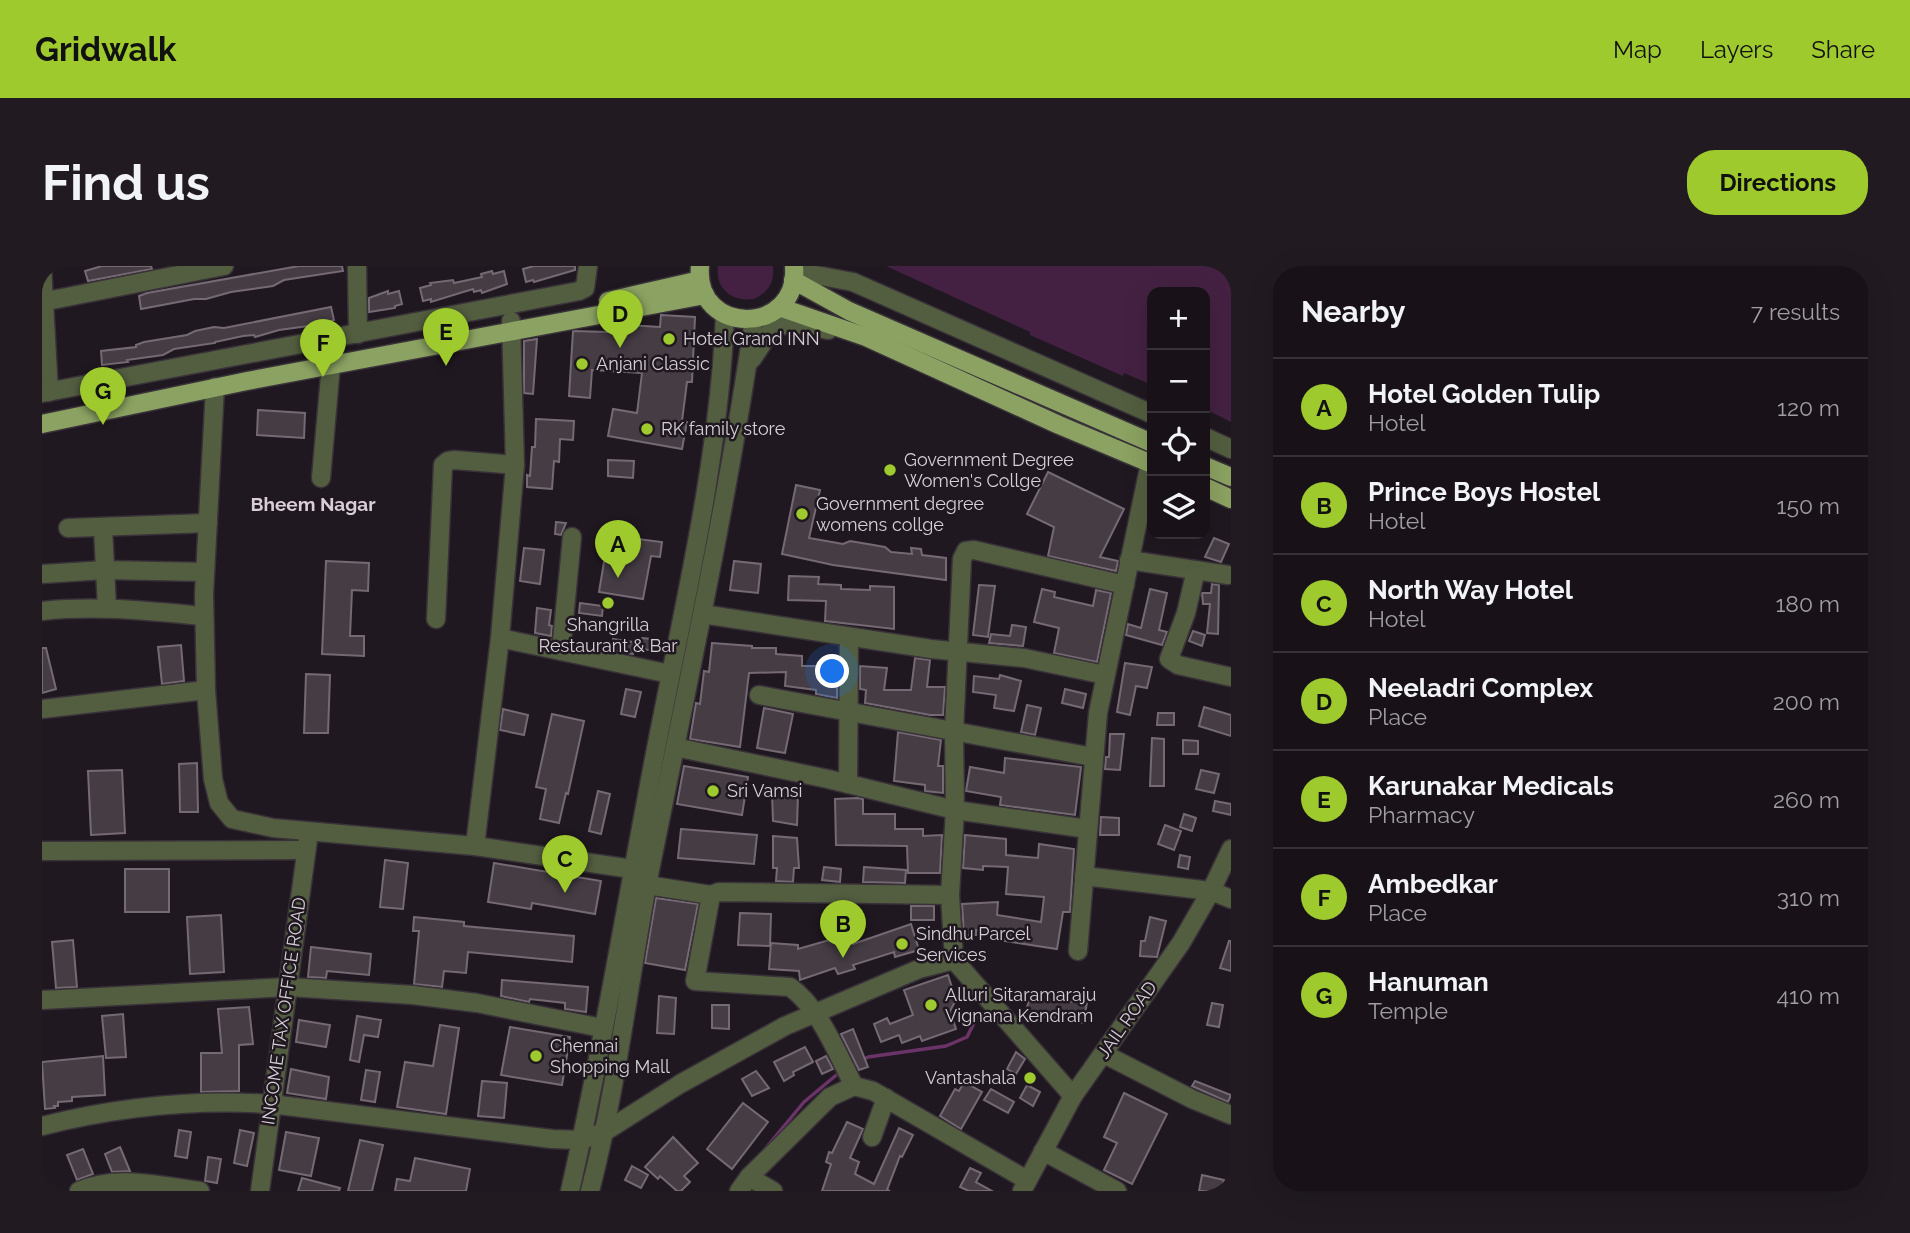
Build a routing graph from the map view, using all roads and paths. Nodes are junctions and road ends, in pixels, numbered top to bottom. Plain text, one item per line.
1 (42, 266) edge
2 (224, 266) edge
3 (357, 266) edge
4 (588, 266) edge
5 (794, 273) edge
6 (701, 280) edge
7 (43, 302) edge
8 (779, 307) junction
9 (725, 315) junction
10 (754, 319) junction
11 (511, 326) junction
12 (358, 334) junction
13 (866, 337) junction
14 (331, 365) junction
15 (747, 368) junction
16 (215, 387) junction
17 (46, 392) edge
18 (42, 413) edge
19 (1150, 413) edge
20 (42, 424) edge
21 (1210, 439) edge
22 (1147, 441) edge
23 (1231, 449) edge
24 (1147, 461) edge
25 (514, 465) junction
26 (1210, 468) edge
27 (1148, 476) edge
28 (1231, 477) edge
29 (321, 478) dead end
30 (1210, 489) edge
31 (1231, 499) edge
32 (208, 523) junction
33 (68, 528) dead end
34 (103, 528) junction
35 (572, 537) dead end
36 (1129, 560) junction
37 (105, 570) junction
38 (1196, 570) junction
39 (205, 572) junction
40 (42, 574) edge
41 (1228, 575) dead end
42 (1125, 585) junction
43 (107, 608) junction
44 (42, 611) edge
45 (702, 614) junction
46 (203, 616) junction
47 (436, 619) dead end
48 (849, 637) junction
49 (500, 638) junction
50 (561, 651) junction
51 (957, 651) junction
52 (670, 674) junction
53 (1105, 675) junction
54 (1231, 677) edge
55 (206, 690) junction
56 (759, 695) dead end
57 (42, 709) edge
58 (848, 712) junction
59 (954, 732) junction
60 (675, 747) junction
61 (1093, 757) junction
62 (848, 784) junction
63 (955, 810) junction
64 (1088, 829) junction
65 (308, 841) junction
66 (475, 846) junction
67 (1231, 849) edge
68 (42, 852) edge
69 (632, 869) junction
70 (1084, 876) junction
71 (648, 885) junction
72 (1211, 891) junction
73 (711, 895) junction
74 (950, 895) junction
75 (1231, 899) edge
76 (1078, 951) dead end
77 (954, 960) junction
78 (289, 987) junction
79 (42, 1000) edge
80 (813, 1013) junction
81 (603, 1028) junction
82 (1104, 1054) junction
83 (854, 1086) junction
84 (1073, 1096) junction
85 (886, 1098) junction
86 (271, 1104) junction
87 (1231, 1115) edge
88 (42, 1126) edge
89 (606, 1131) junction
90 (872, 1137) dead end
91 (582, 1140) junction
92 (1043, 1151) junction
93 (744, 1184) edge
94 (1025, 1186) edge
95 (79, 1191) edge
96 (200, 1191) edge
97 (260, 1191) edge
98 (570, 1191) edge
99 (590, 1191) edge
100 (773, 1191) edge
101 (1117, 1191) edge

1 - 7 street
2 - 7 street
3 - 12 street
4 - 12 street
5 - 8 main road
5 - 19 street
5 - 22 main road
6 - 9 main road
6 - 11 main road
7 - 17 street
8 - 10 main road
8 - 13 main road
9 - 10 main road
9 - 52 street
10 - 15 street
11 - 14 main road
11 - 18 main road
11 - 25 street
12 - 17 street
13 - 15 street
13 - 24 main road
14 - 16 main road
14 - 29 street
15 - 45 street
16 - 20 main road
16 - 32 street
21 - 23 street
25 - 47 street
25 - 49 street
26 - 28 main road
27 - 36 street
30 - 31 main road
32 - 34 street
32 - 39 street
33 - 34 street
34 - 37 street
35 - 50 street
36 - 38 street
36 - 42 street
37 - 39 street
37 - 40 street
37 - 43 street
38 - 41 street
38 - 54 street
39 - 46 street
42 - 51 street
42 - 53 street
43 - 44 street
43 - 46 street
45 - 48 street
45 - 60 street
46 - 55 street
48 - 51 street
48 - 58 street
49 - 50 street
49 - 66 street
50 - 52 street
51 - 53 street
51 - 59 street
52 - 69 street
53 - 61 street
55 - 57 street
55 - 65 street
56 - 58 street
58 - 59 street
58 - 62 street
59 - 61 street
59 - 63 street
60 - 62 street
60 - 71 street
61 - 64 street
62 - 63 street
63 - 64 street
63 - 74 street
64 - 70 street
65 - 66 street
65 - 68 street
65 - 78 street, INCOME TAX OFFICE ROAD
66 - 69 street
67 - 72 street, JAIL ROAD
69 - 81 street
70 - 72 street
70 - 76 street
71 - 73 street
71 - 89 street
72 - 75 street
72 - 82 street, JAIL ROAD
73 - 74 street
73 - 80 street
74 - 77 street
77 - 80 street
77 - 84 street
78 - 79 street
78 - 81 street
78 - 86 street, INCOME TAX OFFICE ROAD
80 - 83 street
80 - 89 street
81 - 91 street
82 - 84 street, JAIL ROAD
82 - 87 street
83 - 85 street
83 - 93 street
84 - 92 street, JAIL ROAD
85 - 90 street
85 - 94 street
86 - 88 street
86 - 91 street
86 - 97 street, INCOME TAX OFFICE ROAD
89 - 91 street
89 - 99 street
91 - 98 street
92 - 94 street, JAIL ROAD
92 - 101 street
93 - 100 street
95 - 96 street

